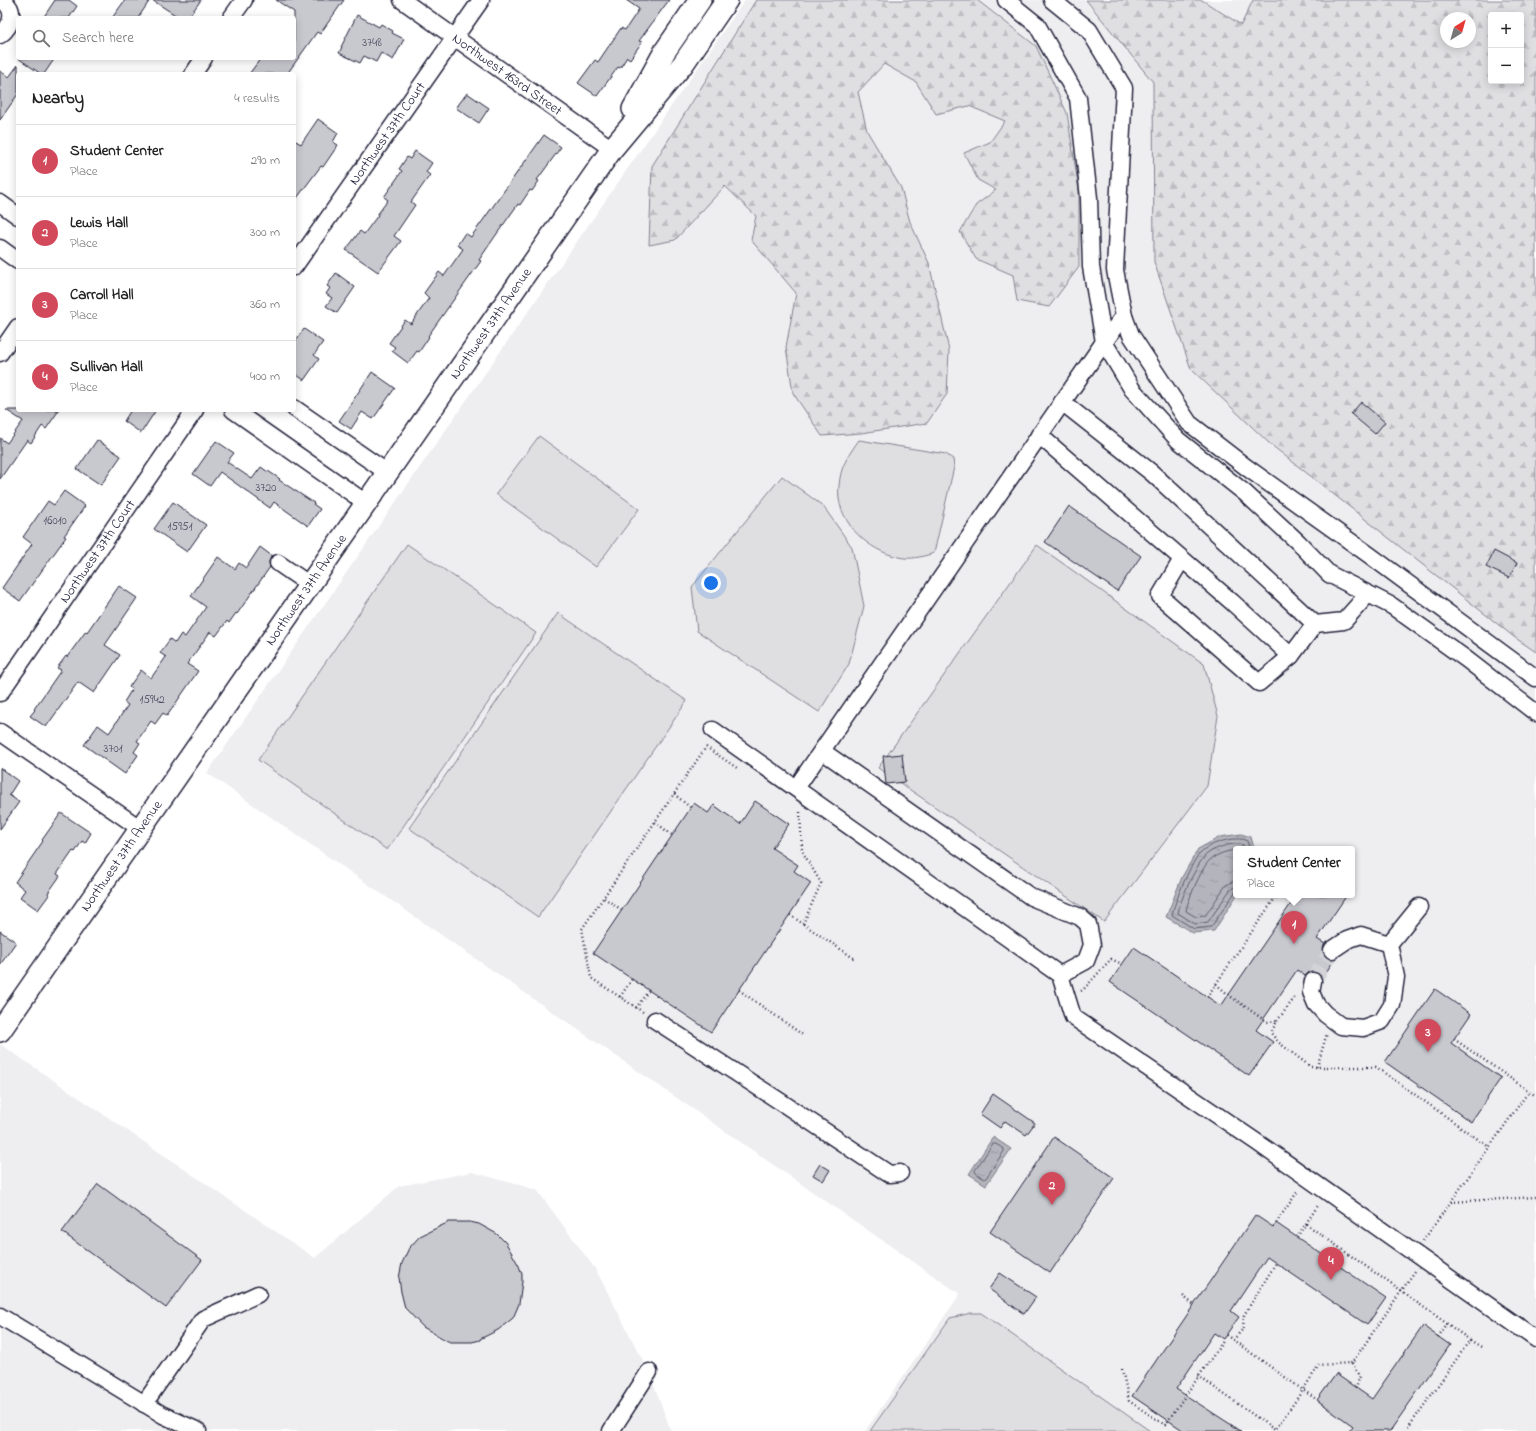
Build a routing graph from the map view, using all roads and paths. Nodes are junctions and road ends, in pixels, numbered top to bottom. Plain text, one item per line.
1 (2, 0) edge
2 (244, 0) edge
3 (402, 0) edge
4 (481, 0) edge
5 (700, 0) edge
6 (727, 0) edge
7 (1006, 0) edge
8 (1052, 0) edge
9 (232, 16) edge
10 (0, 35) edge
11 (455, 37) junction
12 (202, 60) edge
13 (194, 72) edge
14 (612, 149) junction
15 (0, 203) edge
16 (16, 215) edge
17 (0, 248) edge
18 (16, 260) edge
19 (296, 264) edge
20 (1124, 316) junction
21 (16, 330) edge
22 (1104, 342) junction
23 (0, 353) edge
24 (1062, 402) junction
25 (296, 409) edge
26 (194, 412) edge
27 (236, 412) edge
28 (1039, 435) junction
29 (388, 473) junction
30 (366, 503) junction
31 (1182, 559) junction
32 (278, 563) dead end
33 (310, 585) junction
34 (1368, 594) junction
35 (1315, 624) junction
36 (1291, 656) junction
37 (1536, 678) edge
38 (0, 693) edge
39 (1536, 713) edge
40 (713, 730) joint
41 (0, 732) edge
42 (822, 751) junction
43 (796, 788) junction
44 (674, 794) junction
45 (691, 808) dead end
46 (800, 812) dead end
47 (655, 822) junction
48 (141, 829) junction
49 (672, 835) dead end
50 (604, 898) junction
51 (1275, 898) edge
52 (1419, 907) dead end
53 (622, 910) dead end
54 (790, 915) dead end
55 (803, 924) junction
56 (1389, 944) junction
57 (1332, 950) tunnel mouth
58 (855, 959) dead end
59 (1060, 975) junction
60 (632, 979) dead end
61 (1313, 981) tunnel mouth
62 (1216, 984) junction
63 (649, 990) dead end
64 (739, 990) dead end
65 (620, 997) junction
66 (1207, 997) dead end
67 (636, 1008) junction
68 (655, 1020) joint
69 (0, 1031) edge
70 (803, 1035) dead end
71 (1454, 1039) dead end
72 (1529, 1091) junction
73 (1536, 1096) edge
74 (1489, 1147) junction
75 (900, 1173) dead end
76 (1307, 1178) junction
77 (1328, 1192) junction
78 (1536, 1196) edge
79 (1451, 1202) junction
80 (1276, 1223) dead end
81 (1306, 1224) junction
82 (1297, 1237) dead end
83 (1419, 1256) junction
84 (1276, 1263) dead end
85 (1401, 1291) junction
86 (258, 1294) dead end
87 (1183, 1296) dead end
88 (1194, 1305) dead end
89 (0, 1316) edge
90 (1448, 1324) junction
91 (1226, 1335) dead end
92 (1438, 1337) dead end
93 (1536, 1339) edge
94 (1224, 1340) dead end
95 (1234, 1340) junction
96 (1470, 1340) junction
97 (1483, 1348) dead end
98 (1352, 1363) junction
99 (1122, 1368) dead end
100 (649, 1372) dead end
101 (1198, 1376) junction
102 (1356, 1388) dead end
103 (1303, 1390) junction
104 (1317, 1400) dead end
105 (144, 1404) junction
106 (1391, 1429) dead end
107 (198, 1431) edge
108 (611, 1431) edge
109 (1276, 1431) edge
110 (1394, 1431) edge
111 (1406, 1431) edge

1 - 10 street
2 - 9 street
3 - 11 street, Northwest 163rd Street
4 - 11 street, Northwest 37th Court
5 - 14 main road, Northwest 37th Avenue
6 - 14 main road, Northwest 37th Avenue
7 - 22 street
8 - 20 street
11 - 14 street, Northwest 163rd Street
11 - 19 street, Northwest 37th Court
12 - 13 street
14 - 29 main road, Northwest 37th Avenue
15 - 16 street
17 - 18 street
20 - 22 street
20 - 37 street
21 - 23 street
22 - 24 street
22 - 34 street
24 - 28 street
24 - 35 street
25 - 29 street
26 - 38 street, Northwest 37th Court
27 - 30 street
28 - 31 street
28 - 42 street
29 - 30 main road, Northwest 37th Avenue
30 - 33 main road, Northwest 37th Avenue
31 - 36 street
31 - 36 street
32 - 33 street
33 - 48 main road, Northwest 37th Avenue
34 - 35 street
34 - 39 street
35 - 36 street
40 - 43 street
40 - 44 path
41 - 48 street
42 - 43 street
42 - 59 street
43 - 59 street
44 - 45 path
44 - 47 path
46 - 55 path
47 - 49 path
47 - 50 path
48 - 69 main road, Northwest 37th Avenue
50 - 53 path
50 - 65 path
51 - 62 path
52 - 56 street
54 - 55 path
55 - 58 path
56 - 57 street
56 - 61 street
59 - 76 street
60 - 65 path
62 - 66 path
62 - 74 path
63 - 67 path
64 - 70 path
65 - 67 path
67 - 68 path
68 - 75 street
71 - 72 path
72 - 73 path
72 - 74 path
74 - 79 path
76 - 77 street
76 - 80 path
77 - 81 path
77 - 83 street
78 - 79 path
79 - 83 path
81 - 82 path
81 - 85 path
83 - 85 path
83 - 93 street
84 - 95 path
85 - 90 path
85 - 98 path
86 - 105 street
87 - 88 path
89 - 105 street
90 - 92 path
90 - 96 path
91 - 95 path
94 - 101 path
95 - 103 path
96 - 97 path
96 - 111 path
98 - 102 path
98 - 103 path
99 - 101 path
100 - 108 street
101 - 109 path
103 - 104 path
103 - 109 path
105 - 107 street
106 - 110 path

